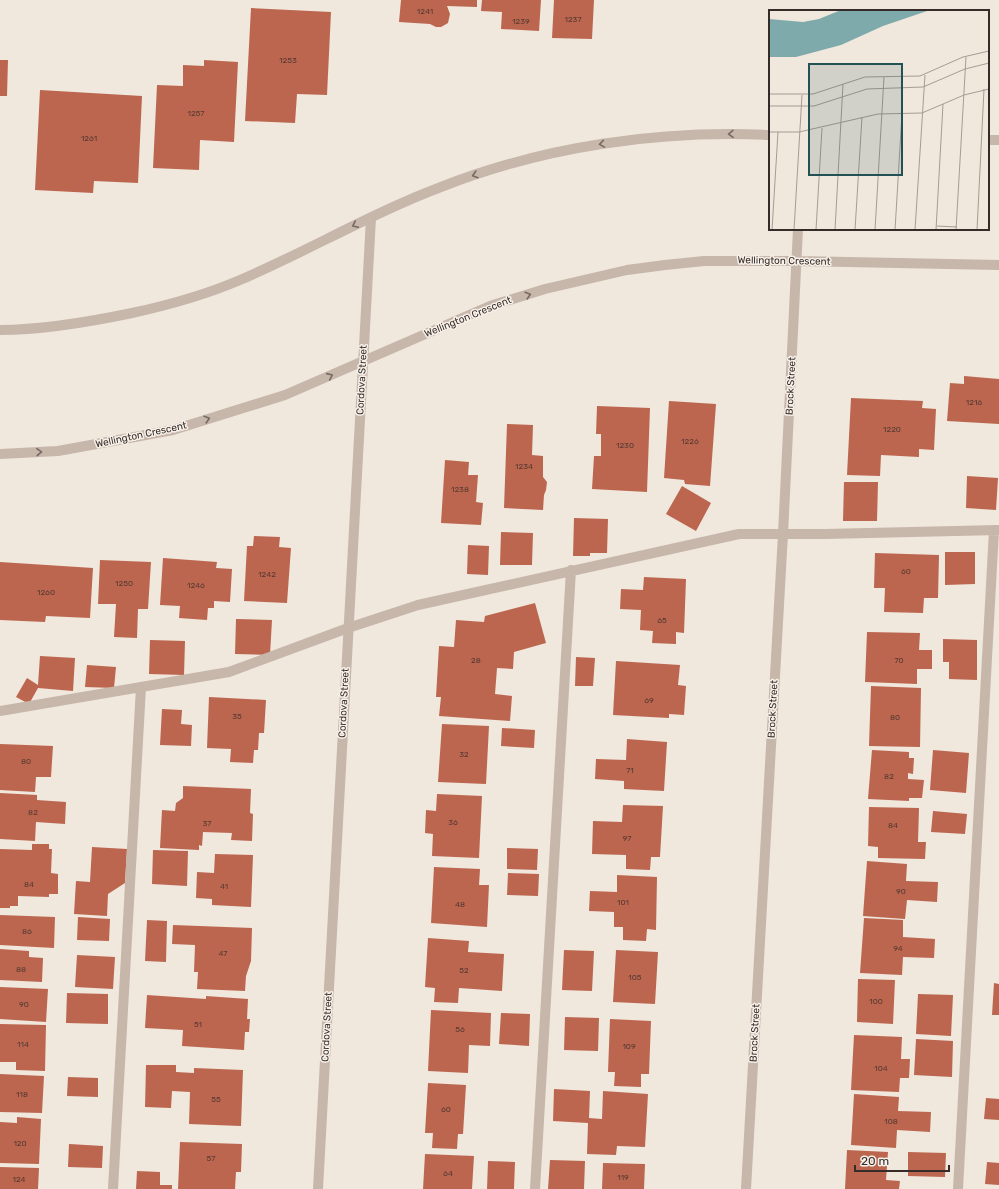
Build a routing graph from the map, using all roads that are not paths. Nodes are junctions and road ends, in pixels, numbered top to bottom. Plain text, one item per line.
1 (769, 135) edge
2 (371, 218) junction
3 (798, 230) edge
4 (797, 261) junction
5 (999, 266) edge
6 (0, 330) edge
7 (362, 361) junction
8 (0, 454) edge
9 (996, 530) edge
10 (783, 534) junction
11 (571, 570) junction
12 (348, 628) junction
13 (141, 687) junction
14 (0, 711) edge
15 (113, 1189) edge
16 (318, 1189) edge
17 (534, 1189) edge
18 (746, 1189) edge
19 (958, 1189) edge

1 -> 2 street
2 -> 6 street
2 - 7 street, Cordova Street
3 - 4 street, Brock Street
4 - 5 street, Wellington Crescent
7 -> 4 street, Wellington Crescent
4 - 10 street, Brock Street
8 -> 7 street, Wellington Crescent
7 - 12 street, Cordova Street
9 - 10 street
9 - 19 street
10 - 11 street
10 - 18 street, Brock Street
11 - 12 street
11 - 17 street
12 - 13 street
12 - 16 street, Cordova Street
13 - 14 street
13 - 15 street

